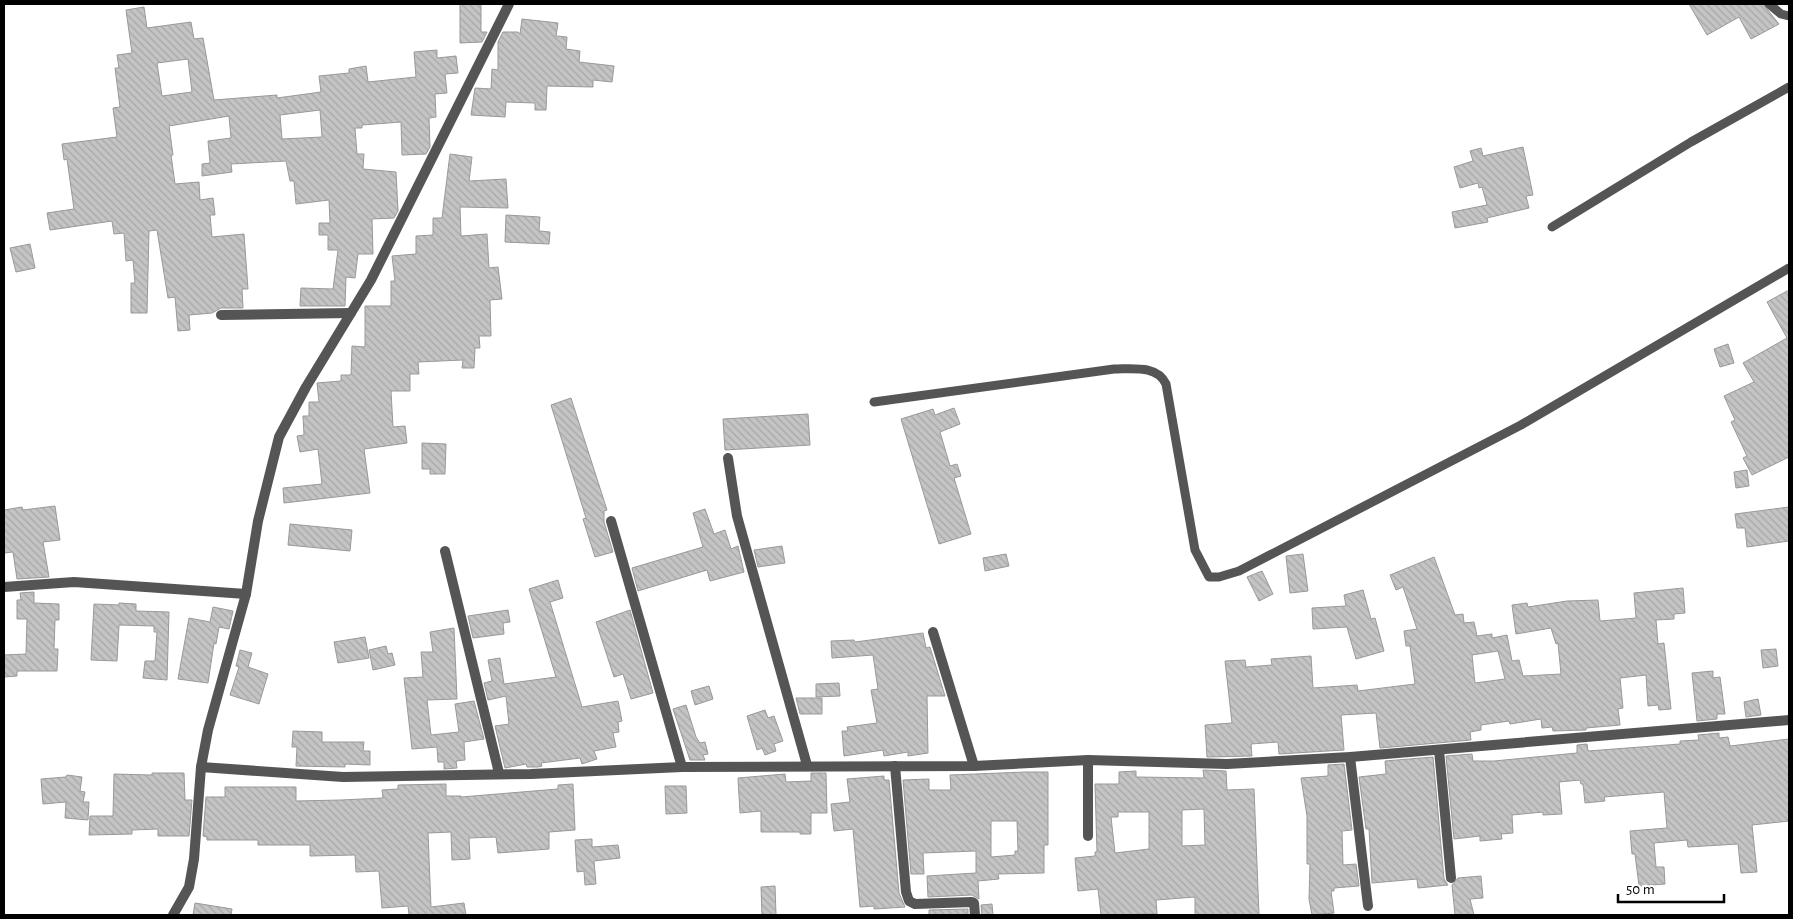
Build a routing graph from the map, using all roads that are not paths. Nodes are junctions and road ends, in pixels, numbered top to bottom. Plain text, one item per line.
1 (509, 4) edge
2 (1769, 4) edge
3 (1789, 16) edge
4 (1789, 87) edge
5 (1552, 227) dead end
6 (1789, 268) edge
7 (351, 313) junction
8 (221, 316) dead end
9 (874, 402) dead end
10 (728, 458) dead end
11 (610, 521) dead end
12 (445, 551) dead end
13 (4, 587) edge
14 (246, 594) junction
15 (933, 632) dead end
16 (1789, 720) edge
17 (1439, 750) junction
18 (1350, 758) junction
19 (1088, 760) junction
20 (807, 765) junction
21 (895, 766) junction
22 (974, 766) junction
23 (201, 767) junction
24 (682, 767) junction
25 (499, 773) junction
26 (1088, 836) dead end
27 (1451, 878) dead end
28 (1368, 906) dead end
29 (173, 915) edge
30 (975, 915) edge

1 - 7 street
2 - 3 lane
4 - 5 lane
6 - 9 lane
7 - 8 street
7 - 14 street
10 - 20 street
11 - 24 street
12 - 25 street
13 - 14 street
14 - 23 street
15 - 22 street
16 - 17 street
17 - 18 street
17 - 27 street
18 - 19 street
18 - 28 street
19 - 22 street
19 - 26 street
20 - 21 street
20 - 24 street
21 - 22 street
21 - 30 street
23 - 25 street
23 - 29 street
24 - 25 street

